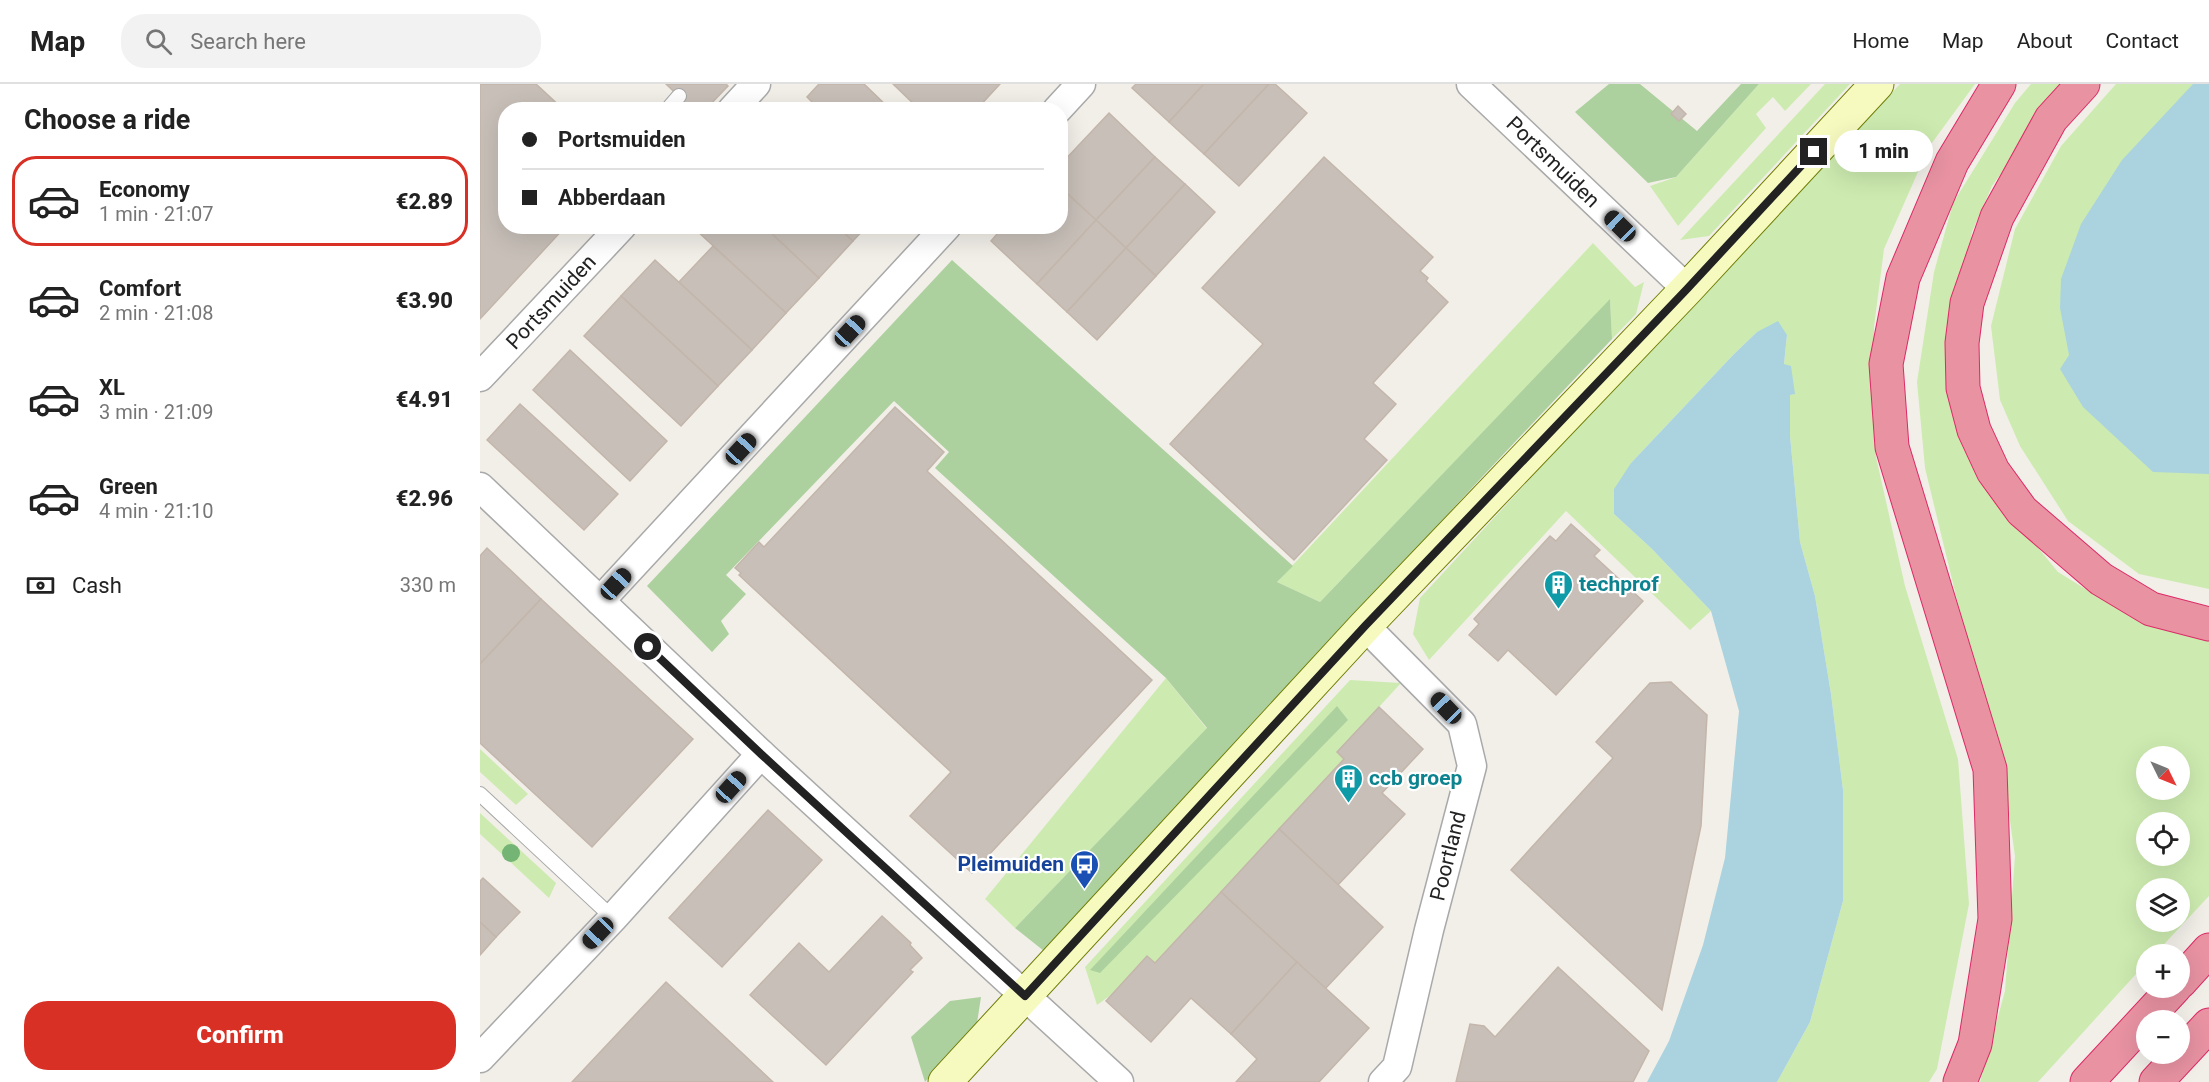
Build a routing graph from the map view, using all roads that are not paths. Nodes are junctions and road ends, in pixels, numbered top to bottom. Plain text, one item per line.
1 (756, 84) edge
2 (1081, 84) edge
3 (1471, 84) edge
4 (1877, 84) edge
5 (1999, 84) edge
6 (2083, 84) edge
7 (679, 96) dead end
8 (674, 102) edge
9 (739, 102) edge
10 (1064, 102) edge
11 (614, 234) edge
12 (940, 234) edge
13 (1687, 289) junction
14 (480, 377) edge
15 (480, 488) edge
16 (600, 601) junction
17 (2209, 624) edge
18 (1365, 626) junction
19 (761, 754) junction
20 (480, 794) edge
21 (613, 918) junction
22 (2209, 950) edge
23 (2190, 971) edge
24 (1025, 996) junction
25 (2165, 998) edge
26 (2209, 1025) edge
27 (480, 1058) edge
28 (945, 1082) edge
29 (1119, 1082) edge
30 (1383, 1082) edge
31 (1960, 1082) edge
32 (2087, 1082) edge
33 (2156, 1082) edge

1 - 9 street
2 - 10 street
3 - 13 street, Portsmuiden
4 - 13 main road
5 - 31 highway
6 - 17 highway
7 - 8 lane
11 - 14 street, Portsmuiden
12 - 16 street
13 - 18 main road
15 - 16 street
16 - 19 street
18 - 24 main road
18 - 30 street, Poortland
19 - 21 street
19 - 24 street
20 - 21 lane
21 - 27 street
22 - 23 highway
24 - 28 main road
24 - 29 street
25 - 32 highway
26 - 33 highway

